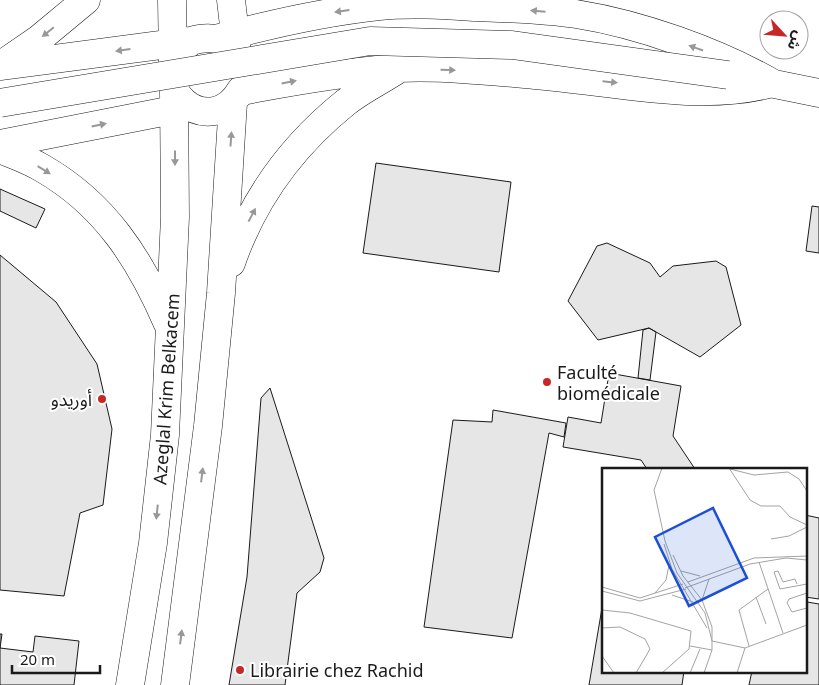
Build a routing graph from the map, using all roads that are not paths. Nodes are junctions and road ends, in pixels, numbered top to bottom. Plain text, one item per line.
1 (86, 0) edge
2 (172, 0) edge
3 (231, 0) edge
4 (496, 4) edge
5 (204, 45) junction
6 (0, 66) edge
7 (400, 68) junction
8 (772, 83) junction
9 (819, 93) edge
10 (237, 96) junction
11 (179, 102) junction
12 (0, 103) edge
13 (0, 144) edge
14 (0, 148) edge
15 (221, 293) junction
16 (171, 330) junction
17 (130, 685) edge
18 (175, 685) edge

1 -> 6 main road
2 - 5 main road
3 - 5 main road
4 -> 5 main road
8 -> 4 main road
5 -> 6 main road
5 - 10 main road
5 - 11 main road
7 -> 8 main road
10 -> 7 main road
15 -> 7 main road
8 - 9 main road
8 - 12 main road, bridge
10 - 11 main road
15 -> 10 main road
13 -> 11 main road
11 -> 16 main road, Azeglal Krim Belkacem
14 -> 16 main road
18 -> 15 main road
16 -> 17 main road, Azeglal Krim Belkacem

